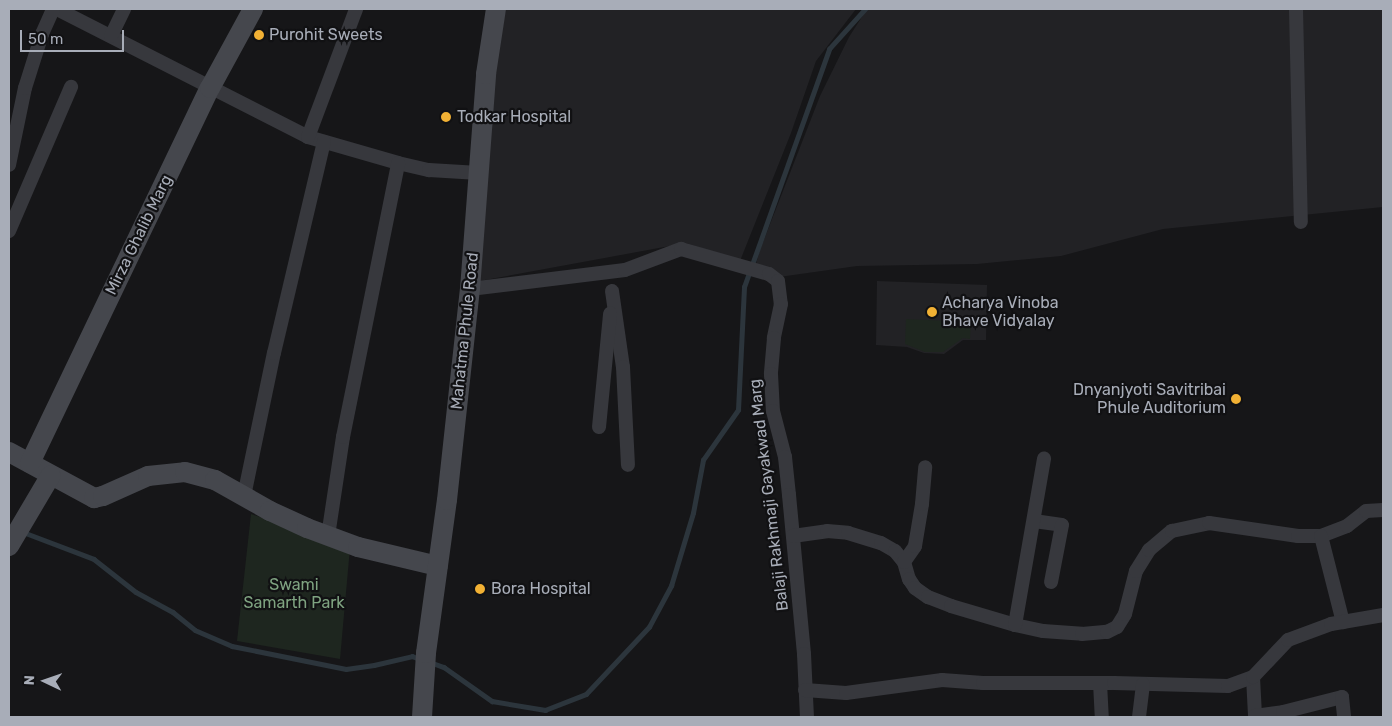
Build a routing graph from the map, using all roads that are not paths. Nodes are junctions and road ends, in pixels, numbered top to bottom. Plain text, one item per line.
1 (53, 9) edge
2 (57, 9) edge
3 (124, 9) edge
4 (253, 9) edge
5 (356, 9) edge
6 (496, 9) edge
7 (1296, 9) edge
8 (111, 36) junction
9 (71, 87) dead end
10 (210, 88) junction
11 (308, 137) junction
12 (324, 142) junction
13 (398, 164) junction
14 (9, 165) edge
15 (478, 173) junction
16 (14, 204) edge
17 (1301, 222) dead end
18 (9, 232) edge
19 (614, 271) junction
20 (470, 289) junction
21 (612, 291) junction
22 (599, 427) dead end
23 (9, 452) edge
24 (1044, 459) dead end
25 (30, 463) junction
26 (628, 465) dead end
27 (925, 467) dead end
28 (51, 475) junction
29 (244, 496) junction
30 (1383, 510) edge
31 (1034, 521) junction
32 (328, 536) junction
33 (793, 536) junction
34 (1321, 536) junction
35 (14, 537) edge
36 (904, 562) junction
37 (438, 566) junction
38 (1051, 582) dead end
39 (1383, 615) edge
40 (1343, 622) junction
41 (1015, 625) junction
42 (1252, 676) junction
43 (1100, 683) junction
44 (1143, 684) junction
45 (804, 690) junction
46 (422, 717) edge
47 (806, 717) edge
48 (1102, 717) edge
49 (1139, 717) edge
50 (1344, 717) edge

1 - 14 street
2 - 8 street
3 - 8 street
4 - 10 street, Mirza Ghalib Marg
5 - 11 street
6 - 15 street, Mahatma Phule Road
7 - 17 street
8 - 10 street
9 - 16 street
10 - 11 street
10 - 25 street, Mirza Ghalib Marg
11 - 12 street
12 - 13 street
12 - 29 street
13 - 15 street
13 - 32 street
15 - 20 street, Mahatma Phule Road
16 - 18 street
19 - 20 street
19 - 21 street
19 - 33 street, Balaji Rakhmaji Gayakwad Marg
20 - 37 street, Mahatma Phule Road
21 - 22 street
21 - 26 street
23 - 25 street
24 - 31 street
25 - 28 street
27 - 36 street
28 - 29 street
28 - 35 street
29 - 32 street
30 - 34 street
31 - 38 street
31 - 41 street
32 - 37 street
33 - 36 street
33 - 45 street, Balaji Rakhmaji Gayakwad Marg
34 - 40 street
34 - 41 street
36 - 41 street
37 - 46 street, Mahatma Phule Road
39 - 40 street
40 - 42 street
42 - 44 street
42 - 50 street
43 - 44 street
43 - 45 street
43 - 48 street
44 - 49 street
45 - 47 street, Balaji Rakhmaji Gayakwad Marg

